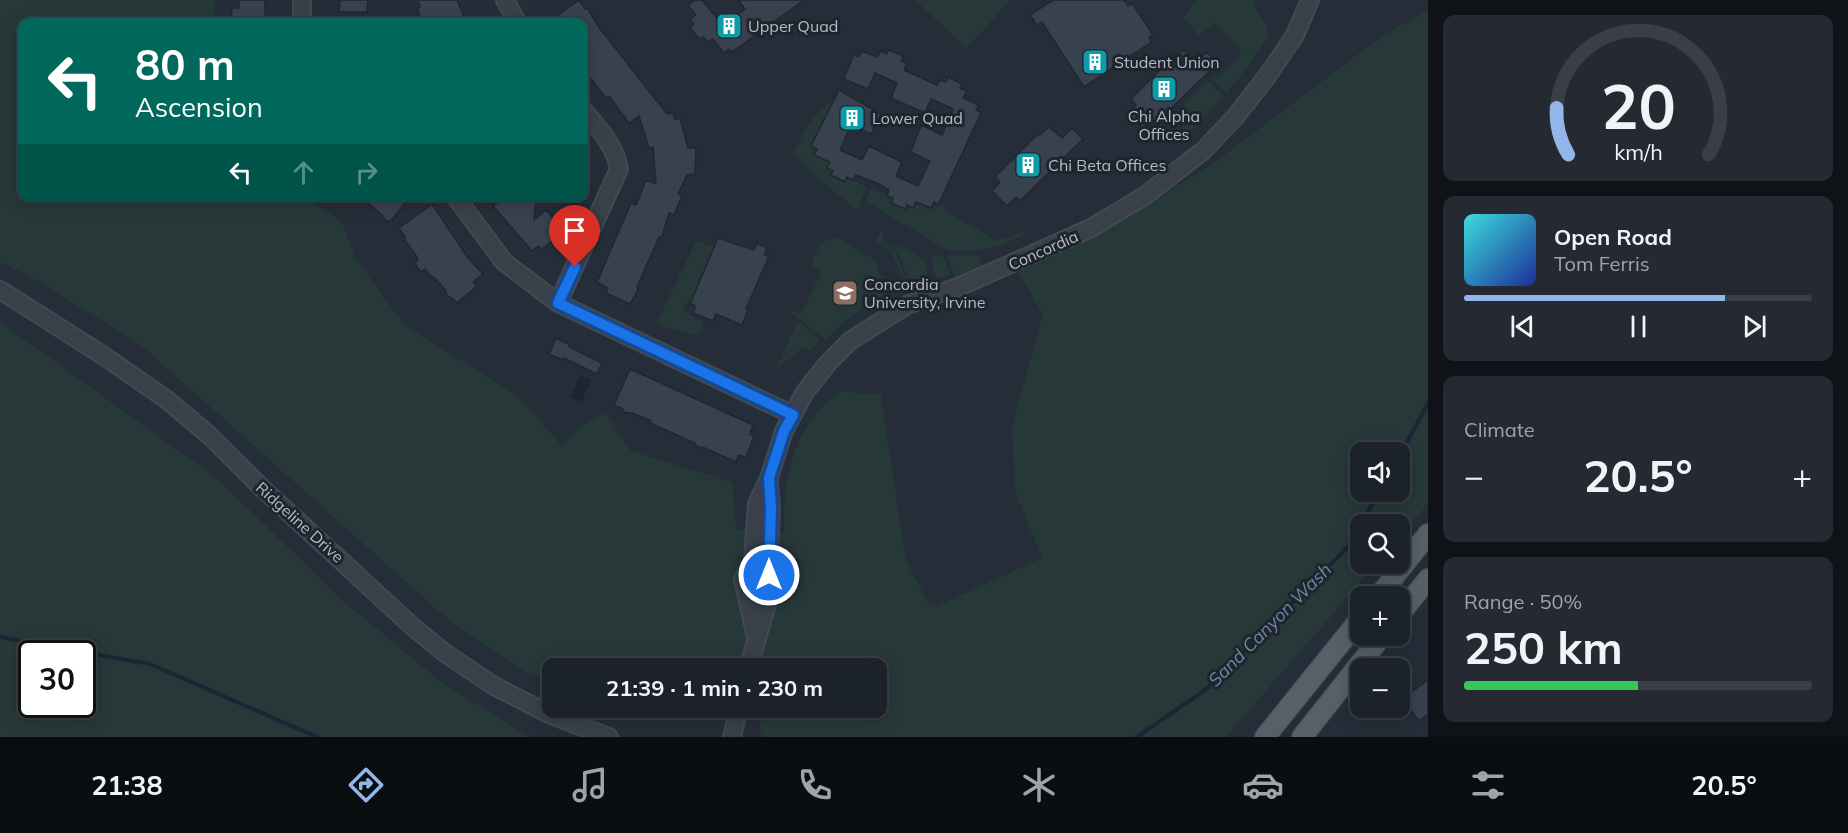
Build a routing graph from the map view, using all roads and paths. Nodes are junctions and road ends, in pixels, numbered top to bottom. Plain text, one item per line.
1 (302, 0) edge
2 (505, 0) edge
3 (1310, 0) edge
4 (302, 18) edge
5 (515, 18) edge
6 (588, 116) edge
7 (459, 201) edge
8 (0, 290) edge
9 (558, 303) junction
10 (793, 415) junction
11 (769, 478) junction
12 (1428, 534) edge
13 (1428, 579) edge
14 (1387, 586) edge
15 (1410, 602) edge
16 (1350, 631) edge
17 (756, 637) junction
18 (1374, 646) edge
19 (751, 658) edge
20 (737, 718) edge
21 (609, 737) edge
22 (732, 737) edge
23 (1265, 737) edge
24 (1302, 737) edge

1 - 4 street
2 - 5 street
3 - 10 street, Concordia
6 - 9 street
7 - 9 street
8 - 21 street, Ridgeline Drive
9 - 10 street
10 - 11 street, Concordia
11 - 17 street, Concordia
11 - 17 street, Concordia
12 - 14 main road
13 - 15 main road
16 - 23 main road
17 - 19 street, Concordia
18 - 24 main road
20 - 22 street

